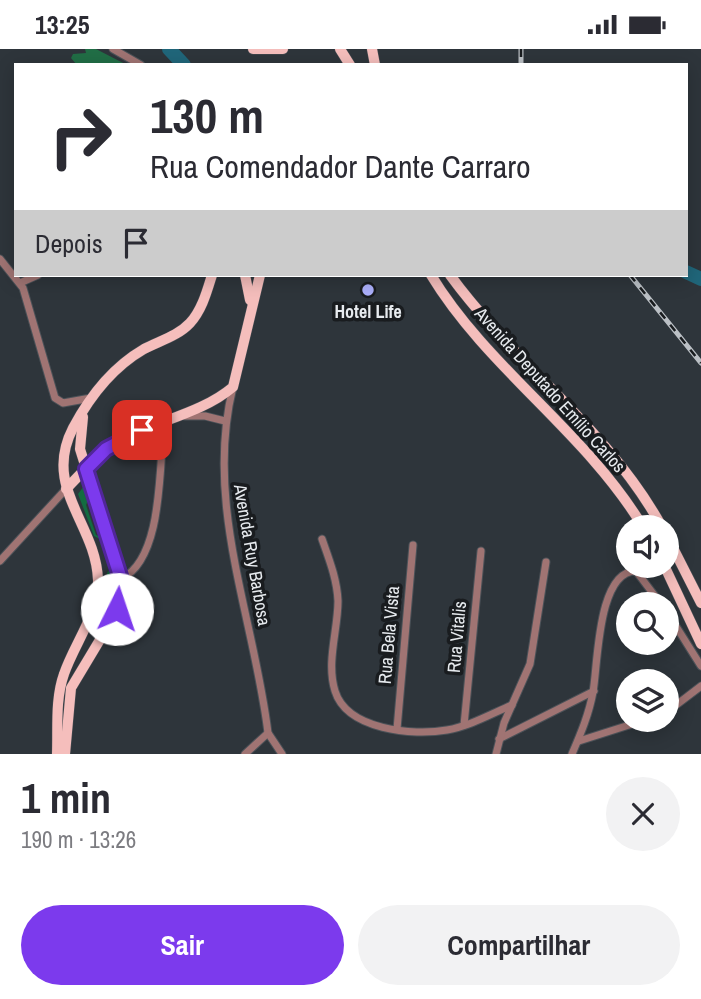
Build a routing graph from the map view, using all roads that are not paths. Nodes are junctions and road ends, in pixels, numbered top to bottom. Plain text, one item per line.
1 (113, 49) edge
2 (253, 49) edge
3 (283, 49) edge
4 (138, 63) edge
5 (0, 259) edge
6 (14, 276) edge
7 (15, 277) edge
8 (34, 277) edge
9 (213, 277) edge
10 (245, 277) edge
11 (259, 277) edge
12 (433, 277) edge
13 (452, 277) edge
14 (20, 283) junction
15 (251, 310) junction
16 (233, 387) junction
17 (88, 403) junction
18 (174, 417) junction
19 (164, 421) junction
20 (225, 421) junction
21 (86, 469) junction
22 (66, 489) junction
23 (635, 515) edge
24 (654, 515) edge
25 (322, 539) dead end
26 (413, 545) dead end
27 (481, 551) dead end
28 (679, 560) edge
29 (0, 561) edge
30 (546, 562) dead end
31 (670, 578) edge
32 (121, 579) junction
33 (652, 592) edge
34 (96, 596) junction
35 (119, 603) junction
36 (701, 603) edge
37 (91, 614) junction
38 (111, 623) junction
39 (679, 631) edge
40 (701, 644) edge
41 (701, 666) edge
42 (701, 686) edge
43 (594, 691) junction
44 (679, 703) edge
45 (512, 705) junction
46 (464, 725) junction
47 (397, 729) junction
48 (616, 729) edge
49 (268, 733) junction
50 (499, 739) junction
51 (579, 741) junction
52 (57, 754) edge
53 (65, 754) edge
54 (245, 754) edge
55 (282, 754) edge
56 (496, 754) edge
57 (572, 754) edge

1 - 4 street
2 - 3 main road
5 - 6 street
7 - 14 street
8 - 14 street
9 - 17 main road
10 - 15 main road
11 - 15 main road, Avenida Ruy Barbosa
12 - 23 main road, Avenida Deputado Emílio Carlos
13 - 24 main road, Avenida Deputado Emílio Carlos
14 - 17 street
15 - 16 main road, Avenida Ruy Barbosa
16 - 18 main road
16 - 20 street, Avenida Ruy Barbosa
17 - 21 main road
17 - 22 main road
18 - 19 main road
18 - 20 street
19 - 21 main road
19 - 32 street
20 - 49 street, Avenida Ruy Barbosa
21 - 22 main road
21 - 32 main road
22 - 29 street
22 - 34 main road
25 - 47 street
26 - 47 street, Rua Bela Vista
27 - 46 street, Rua Vitalis
28 - 36 main road
30 - 45 street
31 - 40 main road
32 - 35 main road
33 - 43 street
34 - 35 main road
34 - 37 main road
35 - 38 main road
37 - 38 main road
37 - 52 main road
38 - 53 main road
39 - 41 street
42 - 44 street
43 - 50 street
43 - 51 street
45 - 46 street
45 - 50 street
46 - 47 street
48 - 51 street
49 - 54 street
49 - 55 street, Avenida Ruy Barbosa
50 - 56 street
51 - 57 street

